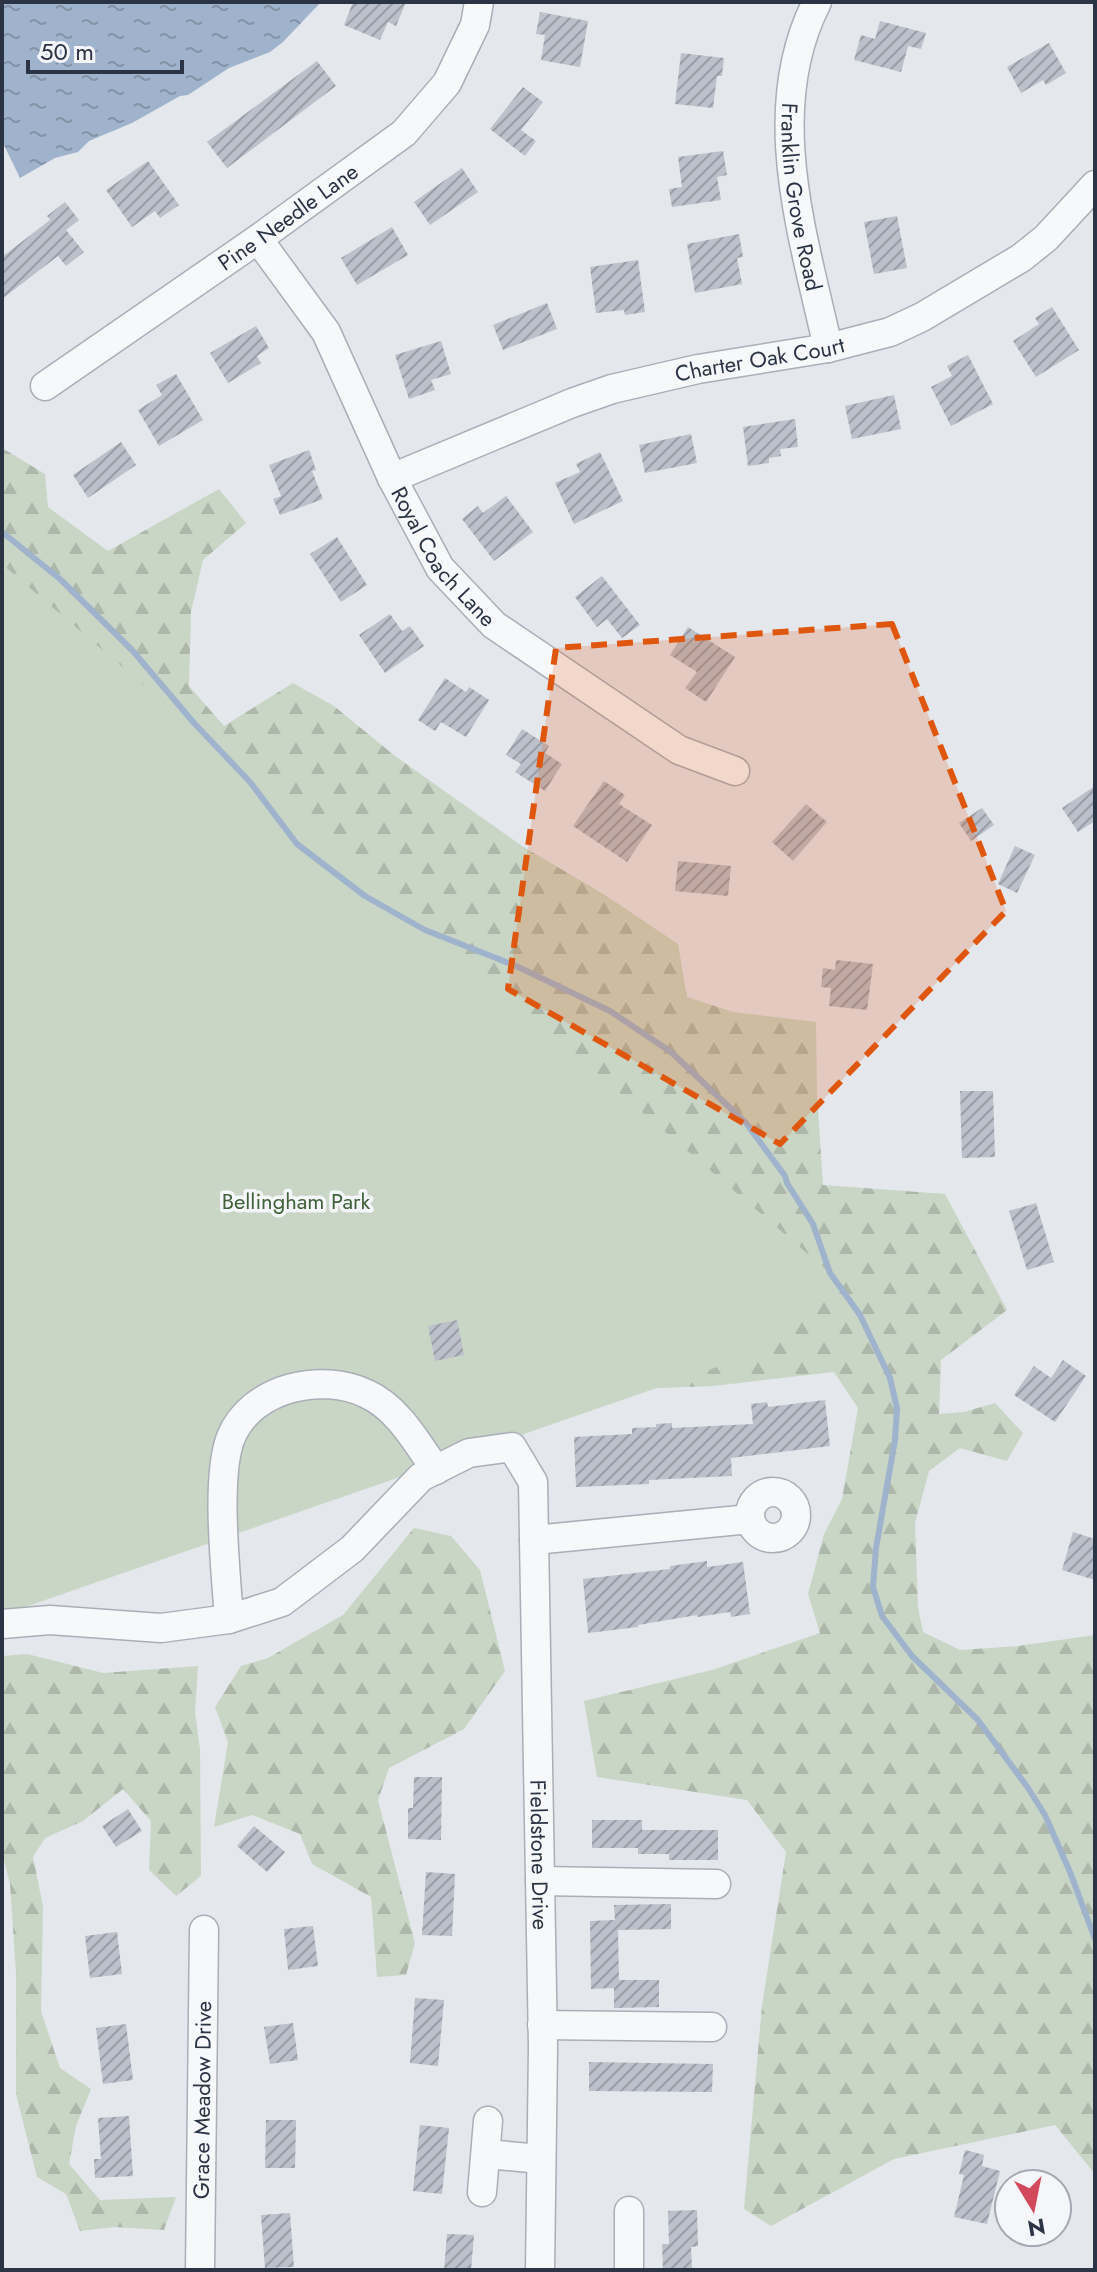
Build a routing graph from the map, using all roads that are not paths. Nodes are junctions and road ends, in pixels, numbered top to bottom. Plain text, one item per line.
1 (479, 2) edge
2 (817, 2) edge
3 (1095, 185) edge
4 (258, 239) junction
5 (828, 348) junction
6 (45, 386) dead end
7 (392, 478) junction
8 (735, 771) dead end
9 (436, 1470) junction
10 (750, 1519) dead end
11 (534, 1540) junction
12 (229, 1619) junction
13 (2, 1624) edge
14 (540, 1881) junction
15 (716, 1884) dead end
16 (204, 1930) dead end
17 (542, 2025) junction
18 (712, 2027) dead end
19 (488, 2121) dead end
20 (486, 2154) junction
21 (541, 2159) junction
22 (482, 2192) dead end
23 (629, 2211) dead end
24 (200, 2270) edge
25 (540, 2270) edge
26 (629, 2270) edge

1 - 4 street, Pine Needle Lane
2 - 5 street, Franklin Grove Road
3 - 5 street, Charter Oak Court
4 - 6 street, Pine Needle Lane
4 - 7 street, Royal Coach Lane
5 - 7 street, Charter Oak Court
7 - 8 street, Royal Coach Lane
9 - 11 street, Fieldstone Drive
9 - 12 street
9 - 12 street
10 - 11 street
11 - 14 street, Fieldstone Drive
12 - 13 street
14 - 15 street
14 - 17 street, Fieldstone Drive
16 - 24 street, Grace Meadow Drive
17 - 18 street
17 - 21 street, Fieldstone Drive
19 - 20 street
20 - 21 street
20 - 22 street
21 - 25 street, Fieldstone Drive
23 - 26 street

